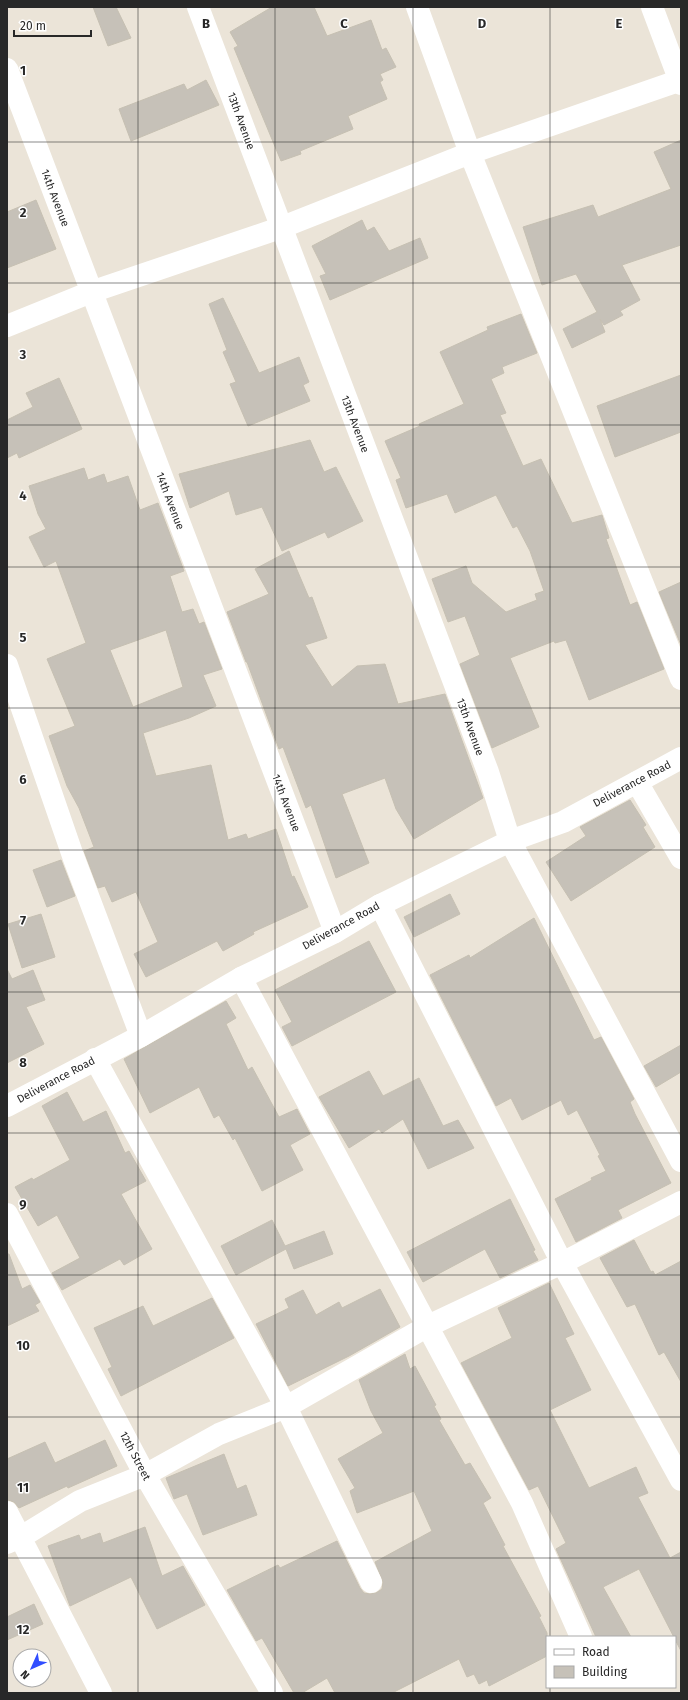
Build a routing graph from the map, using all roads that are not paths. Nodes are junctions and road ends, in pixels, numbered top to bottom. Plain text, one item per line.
1 (198, 7) edge
2 (417, 7) edge
3 (652, 7) edge
4 (7, 69) edge
5 (681, 82) edge
6 (470, 153) junction
7 (280, 228) junction
8 (91, 292) junction
9 (7, 326) edge
10 (7, 665) edge
11 (681, 679) edge
12 (681, 758) edge
13 (637, 782) junction
14 (510, 841) junction
15 (681, 858) edge
16 (380, 905) junction
17 (335, 932) junction
18 (241, 978) junction
19 (141, 1036) junction
20 (95, 1060) junction
21 (7, 1106) edge
22 (681, 1161) edge
23 (681, 1202) edge
24 (7, 1214) edge
25 (562, 1263) junction
26 (428, 1326) junction
27 (286, 1407) junction
28 (145, 1475) junction
29 (681, 1480) edge
30 (7, 1512) edge
31 (14, 1540) edge
32 (371, 1582) dead end
33 (581, 1636) edge
34 (101, 1693) edge
35 (272, 1693) edge

1 - 7 street, 13th Avenue
2 - 6 street
3 - 5 street
4 - 8 street, 14th Avenue
5 - 6 street
6 - 7 street
6 - 11 street
7 - 8 street
7 - 14 street, 13th Avenue
8 - 9 street
8 - 17 street, 14th Avenue
10 - 19 street
12 - 13 street, Deliverance Road
13 - 14 street, Deliverance Road
13 - 15 street
14 - 16 street, Deliverance Road
14 - 22 street, 13th Avenue
16 - 17 street, Deliverance Road
16 - 25 street
17 - 18 street, Deliverance Road
18 - 19 street, Deliverance Road
18 - 26 street
19 - 20 street, Deliverance Road
20 - 21 street, Deliverance Road
20 - 27 street
23 - 25 street
24 - 28 street, 12th Street
25 - 26 street
25 - 29 street
26 - 27 street
26 - 33 street
27 - 28 street
27 - 32 street
28 - 31 street
28 - 35 street, 12th Street
30 - 31 street
31 - 34 street

